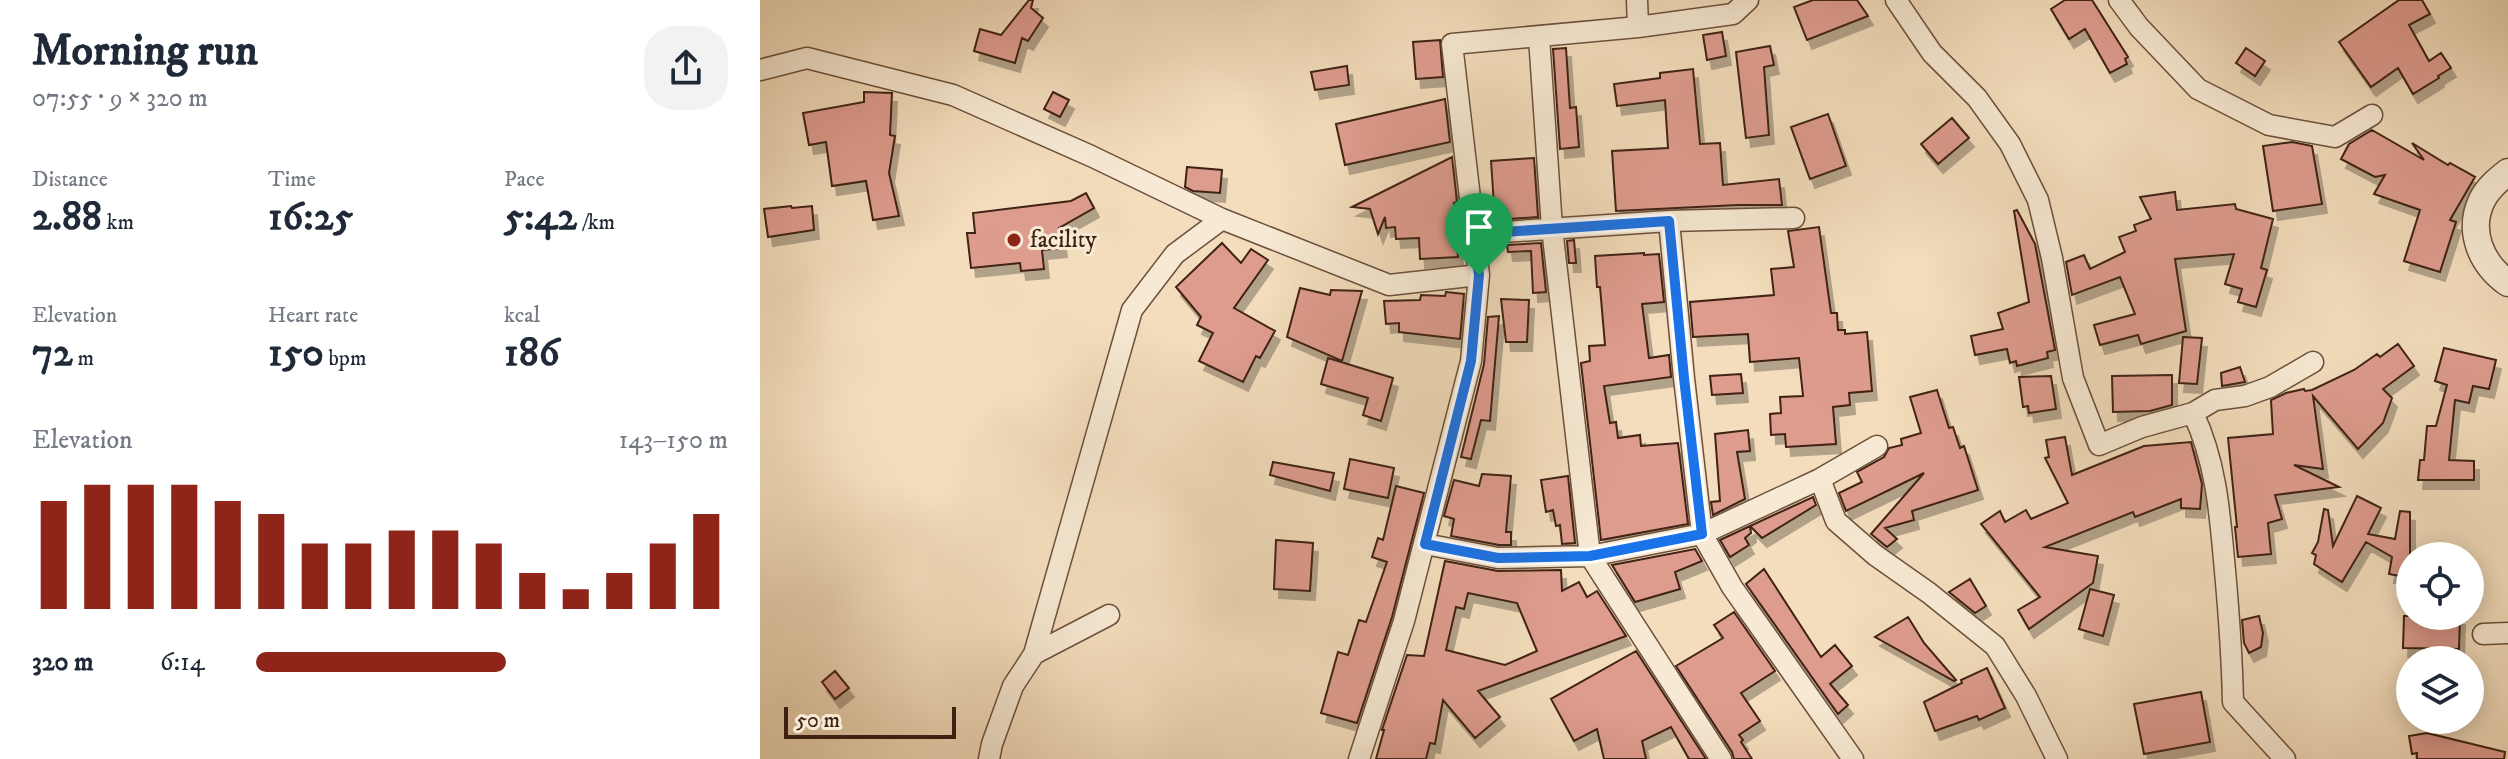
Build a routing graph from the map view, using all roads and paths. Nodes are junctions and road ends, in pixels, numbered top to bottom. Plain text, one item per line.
1 (1637, 0) edge
2 (1748, 0) edge
3 (1896, 0) edge
4 (2119, 0) edge
5 (1638, 27) junction
6 (1539, 37) junction
7 (760, 70) edge
8 (2372, 115) dead end
9 (2508, 172) edge
10 (1794, 218) dead end
11 (1222, 219) junction
12 (1669, 221) junction
13 (1552, 228) junction
14 (1473, 234) junction
15 (1479, 275) junction
16 (2508, 283) edge
17 (2313, 362) dead end
18 (2193, 413) junction
19 (1877, 446) dead end
20 (1820, 479) junction
21 (1702, 534) junction
22 (1425, 544) junction
23 (1590, 556) junction
24 (1109, 615) dead end
25 (2508, 633) edge
26 (2483, 634) dead end
27 (1034, 654) junction
28 (989, 759) edge
29 (1359, 759) edge
30 (1721, 759) edge
31 (1853, 759) edge
32 (2057, 759) edge
33 (2285, 759) edge

1 - 5 street
2 - 5 street
3 - 18 street
4 - 8 street
5 - 6 street
6 - 13 street
6 - 14 street
7 - 11 street
9 - 16 street
10 - 12 street
11 - 15 street
11 - 27 street
12 - 13 street
12 - 21 street
13 - 14 street
13 - 23 street
14 - 15 street
15 - 22 street
17 - 18 street
18 - 33 street
19 - 20 street
20 - 21 street
20 - 32 street
21 - 23 street
21 - 31 street
22 - 23 street
22 - 29 street
23 - 30 street
24 - 27 street
25 - 26 street
27 - 28 street

